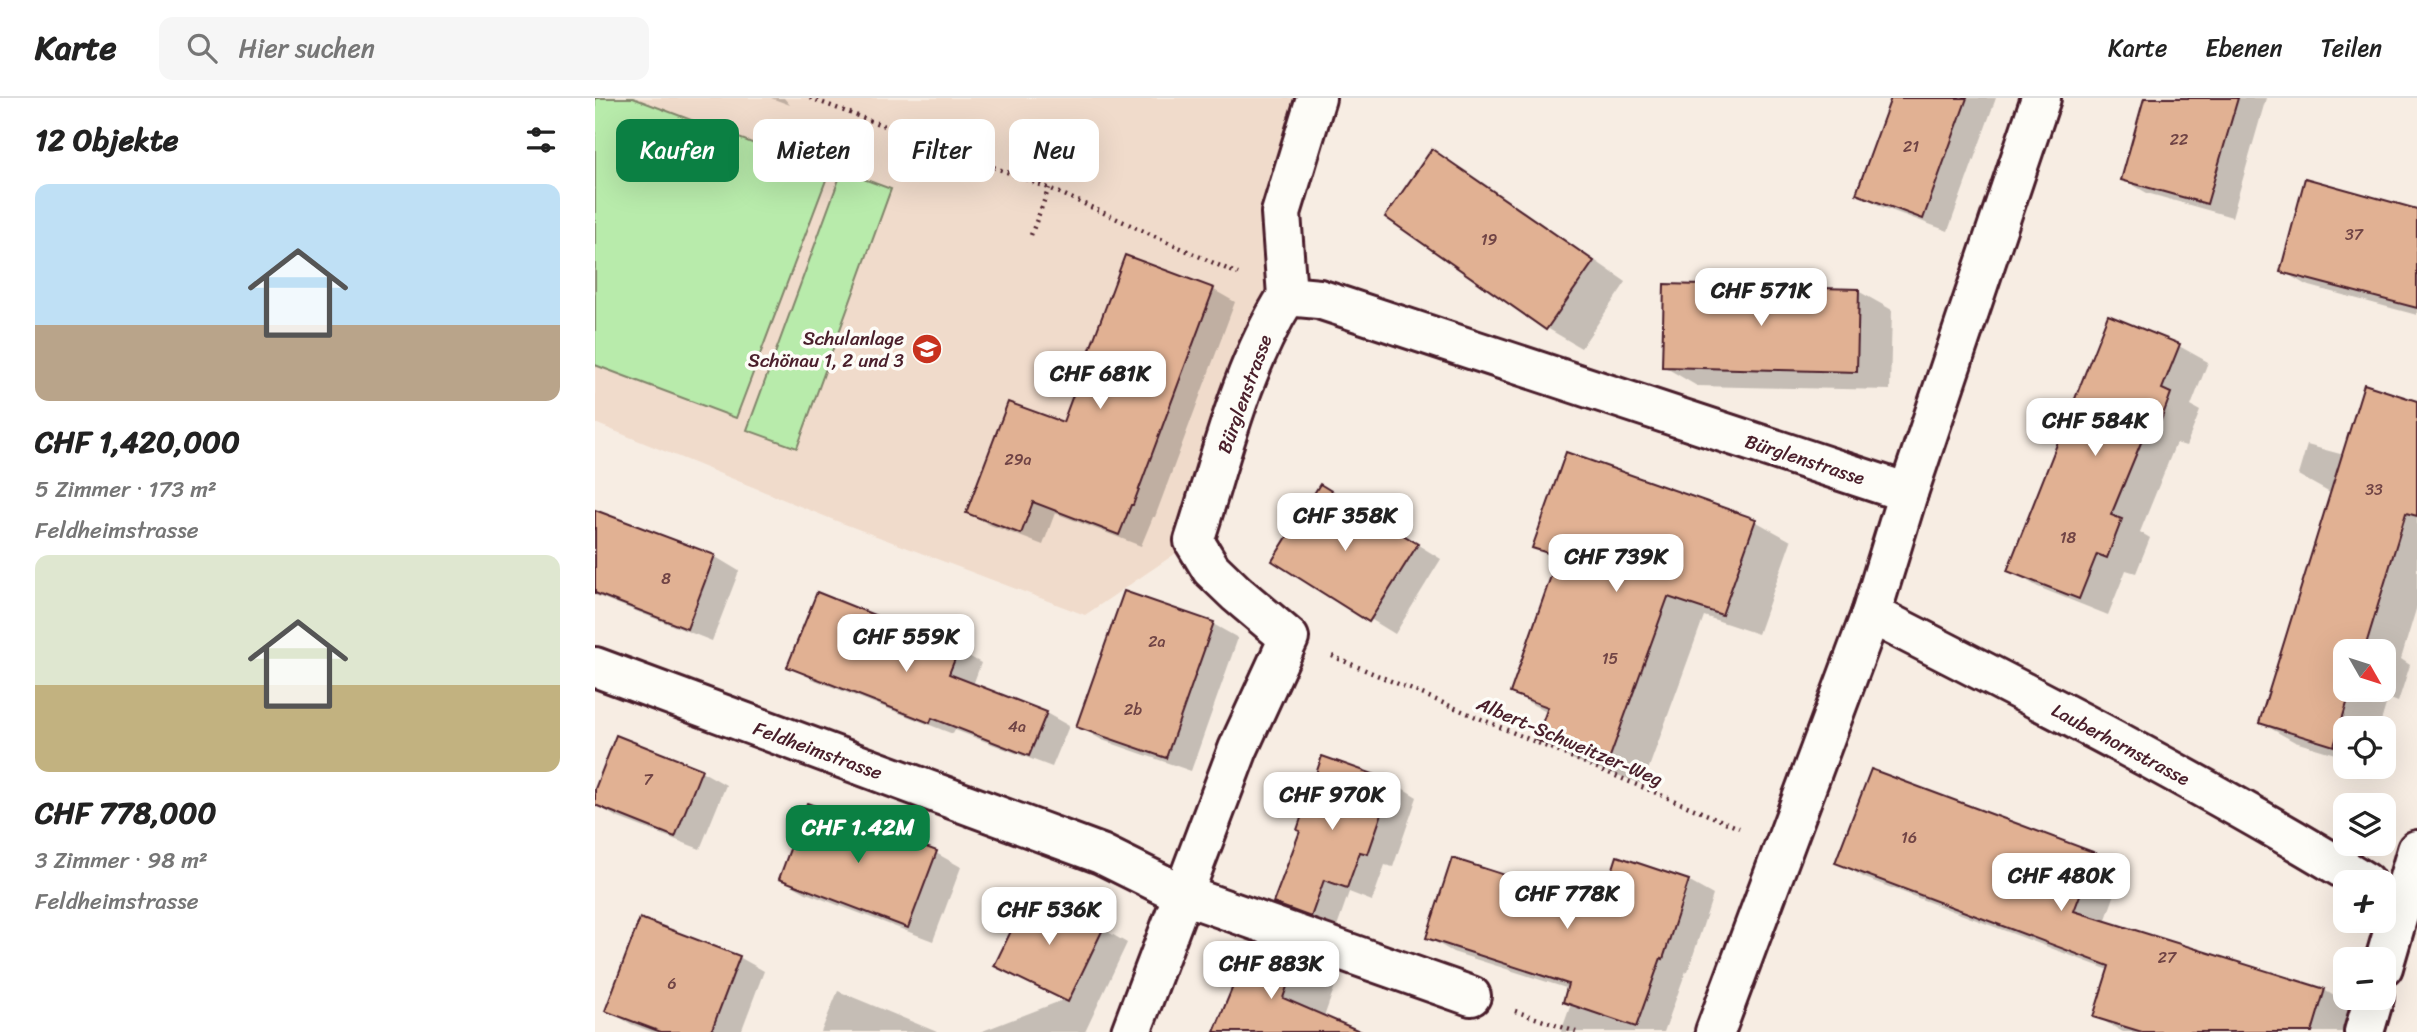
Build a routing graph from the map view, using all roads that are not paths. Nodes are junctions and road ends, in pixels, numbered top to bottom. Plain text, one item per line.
1 (1316, 98) edge
2 (2041, 98) edge
3 (1287, 296) junction
4 (1908, 493) junction
5 (1871, 614) junction
6 (595, 667) edge
7 (2417, 850) edge
8 (2345, 870) edge
9 (1184, 895) junction
10 (2401, 903) edge
11 (2389, 947) edge
12 (1471, 996) road end
13 (2370, 1010) edge
14 (1131, 1032) edge
15 (1715, 1032) edge
16 (2364, 1032) edge

1 - 3 street
2 - 4 street
3 - 4 street, Bürglenstrasse
3 - 9 street, Bürglenstrasse
4 - 5 street
5 - 8 street, Lauberhornstrasse
5 - 15 street
6 - 9 street, Feldheimstrasse
7 - 10 street
9 - 12 street, Feldheimstrasse
9 - 14 street
10 - 11 street
13 - 16 street

